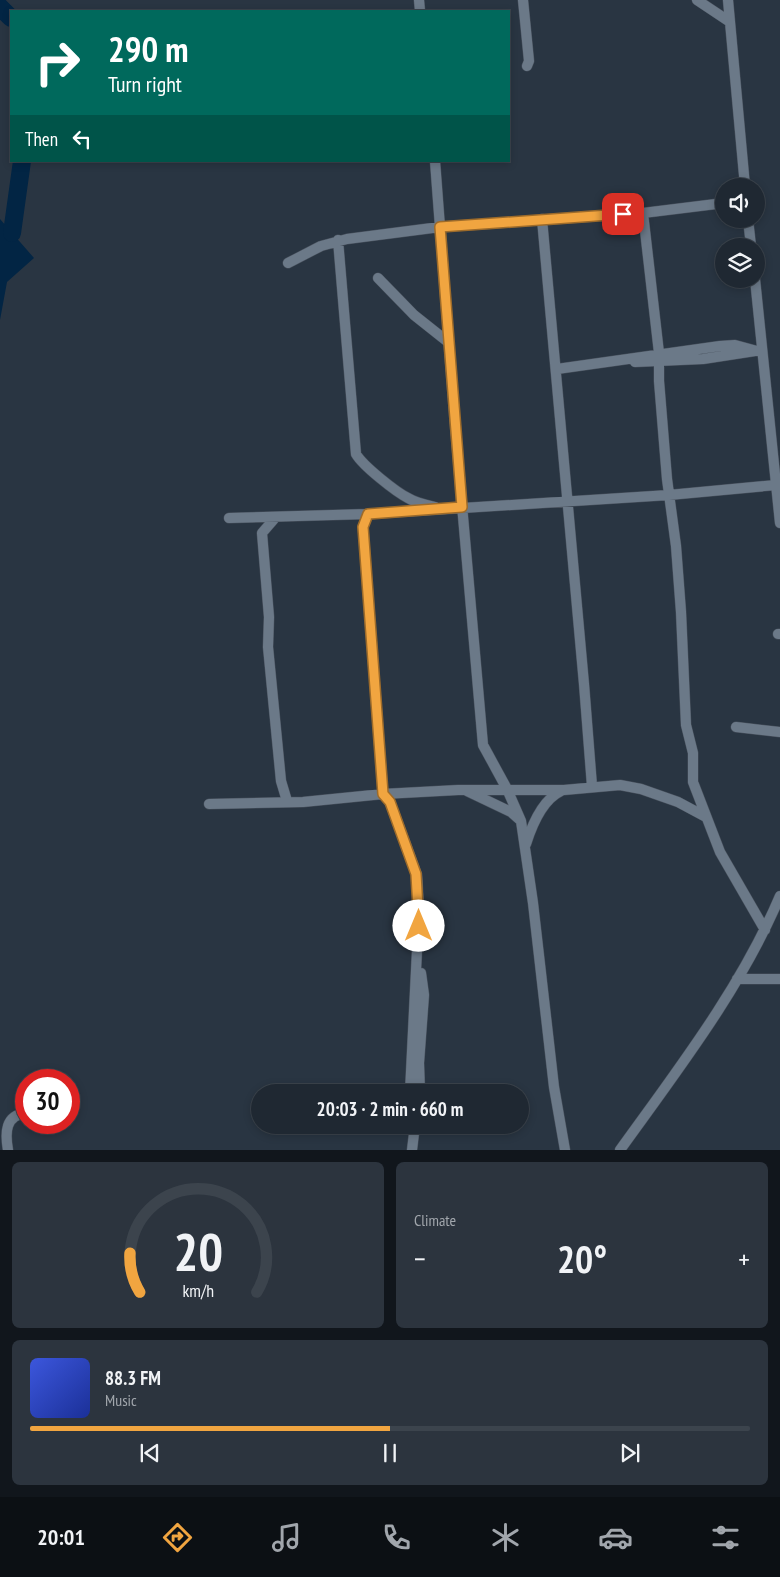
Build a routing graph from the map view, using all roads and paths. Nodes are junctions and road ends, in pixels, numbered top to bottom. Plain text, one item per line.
1 (523, 0) edge
2 (697, 0) edge
3 (728, 0) edge
4 (730, 22) junction
5 (527, 66) dead end
6 (434, 162) edge
7 (744, 178) edge
8 (715, 204) edge
9 (642, 212) junction
10 (542, 219) junction
11 (440, 227) junction
12 (338, 240) junction
13 (288, 263) dead end
14 (378, 278) dead end
15 (756, 288) edge
16 (448, 342) junction
17 (761, 351) junction
18 (659, 358) junction
19 (557, 369) junction
20 (775, 415) edge
21 (776, 485) junction
22 (669, 495) junction
23 (568, 502) junction
24 (462, 507) junction
25 (441, 509) junction
26 (368, 514) junction
27 (229, 518) dead end
28 (275, 518) junction
29 (780, 523) edge
30 (736, 727) dead end
31 (780, 732) edge
32 (592, 786) junction
33 (507, 789) junction
34 (464, 790) junction
35 (564, 790) junction
36 (383, 794) junction
37 (287, 801) junction
38 (210, 804) dead end
39 (706, 817) junction
40 (521, 820) junction
41 (526, 846) junction
42 (780, 896) edge
43 (766, 930) junction
44 (418, 958) junction
45 (780, 978) edge
46 (737, 979) junction
47 (410, 1084) edge
48 (420, 1084) edge
49 (15, 1117) edge
50 (407, 1134) edge
51 (414, 1134) edge
52 (8, 1150) edge
53 (405, 1150) edge
54 (412, 1150) edge
55 (565, 1150) edge
56 (620, 1150) edge

1 - 5 street
2 - 4 street
3 - 4 street
4 - 7 street
6 - 11 street
8 - 9 street
9 - 10 street
9 - 18 street
10 - 11 street
10 - 19 street
11 - 12 street
11 - 16 street
12 - 13 street
12 - 25 street
14 - 16 street
15 - 17 street
16 - 24 street
17 - 18 street
17 - 20 street
18 - 19 street
18 - 22 street
19 - 23 street
20 - 21 street
21 - 22 street
21 - 29 street
22 - 23 street
22 - 39 street
23 - 24 street
23 - 32 street
24 - 25 street
24 - 33 street
25 - 26 street
26 - 28 street
26 - 36 street
27 - 28 street
28 - 37 street
30 - 31 street
32 - 35 street
32 - 39 street
33 - 34 street
33 - 35 street
33 - 40 street
34 - 36 street
34 - 40 street
35 - 41 street
36 - 37 street
36 - 44 street
37 - 38 street
39 - 43 street
40 - 41 street
41 - 55 street
42 - 43 street
43 - 46 street
44 - 47 street
44 - 48 street
45 - 46 street
46 - 56 street
49 - 52 street
50 - 53 street
51 - 54 street

